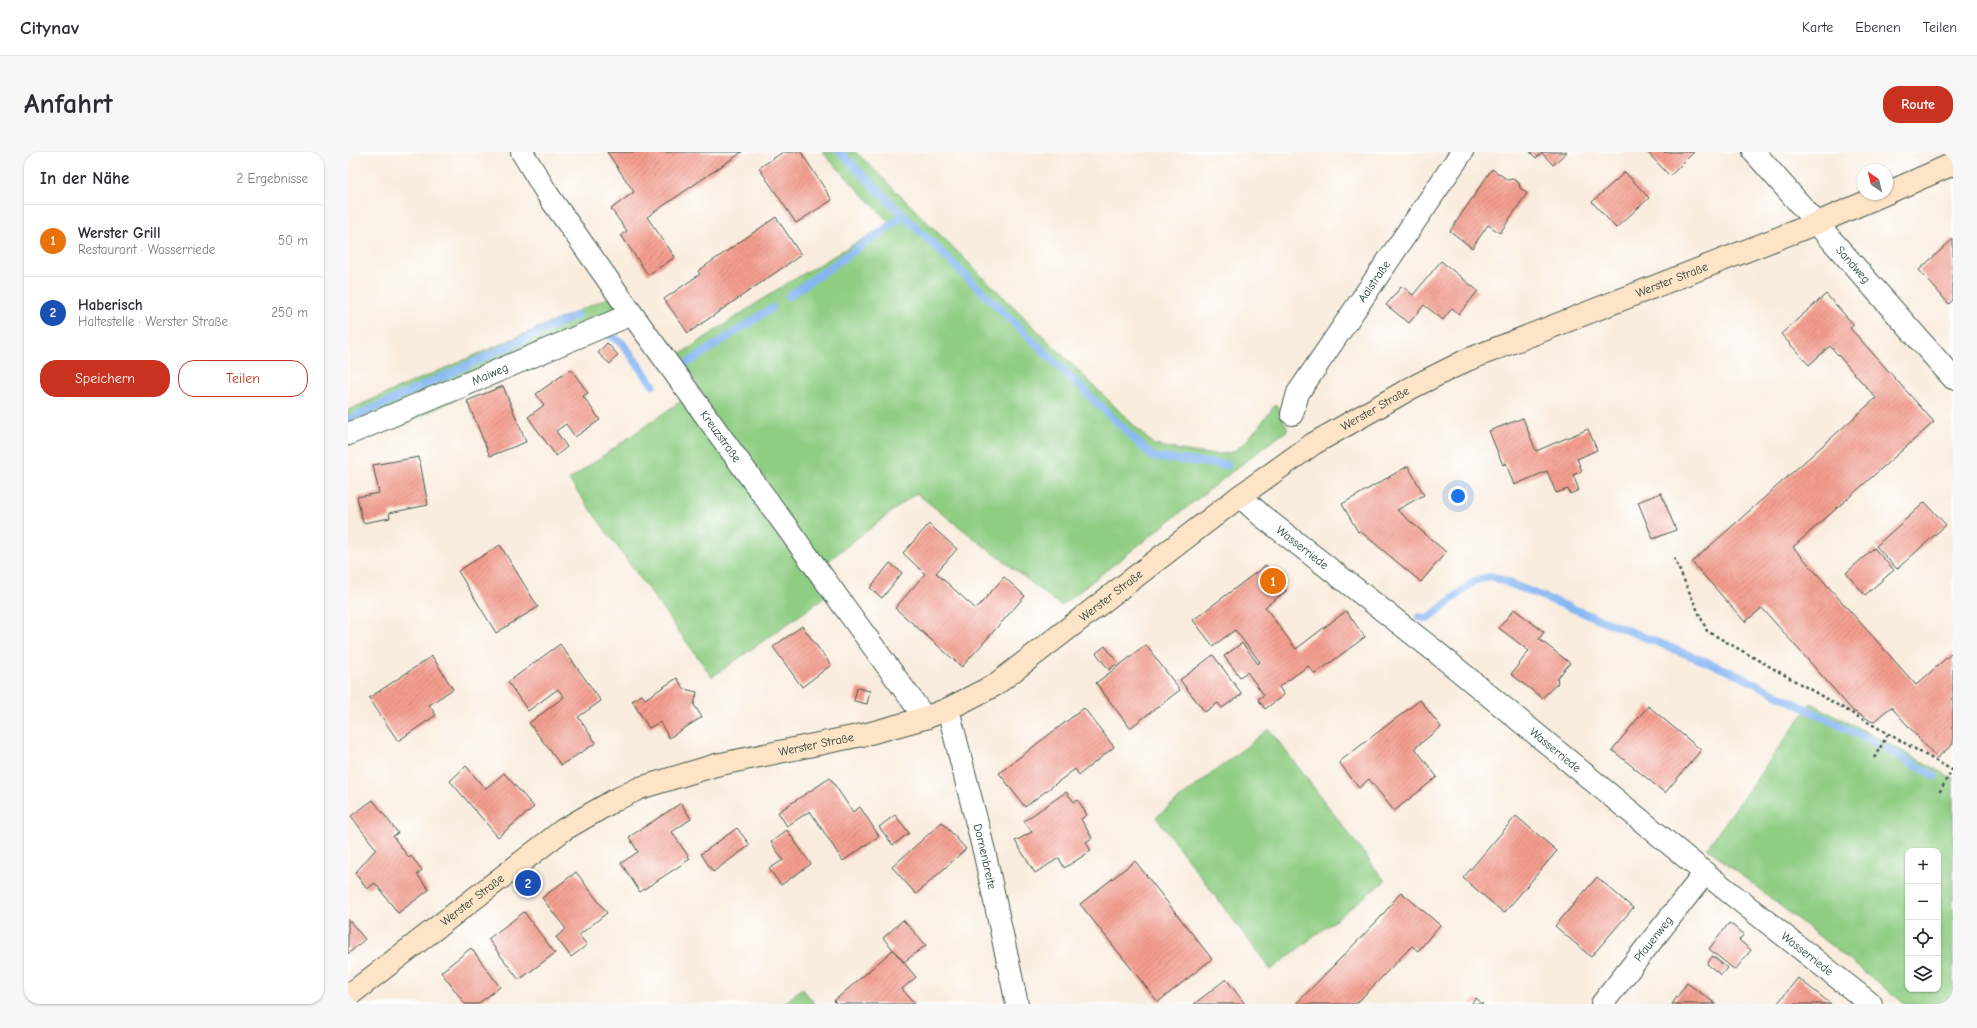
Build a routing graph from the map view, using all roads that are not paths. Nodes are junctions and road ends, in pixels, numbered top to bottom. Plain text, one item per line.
1 (522, 152) edge
2 (1462, 152) edge
3 (1754, 152) edge
4 (1953, 164) edge
5 (1893, 190) edge
6 (1870, 200) edge
7 (1817, 223) junction
8 (632, 314) junction
9 (1953, 378) edge
10 (1292, 414) dead end
11 (348, 434) edge
12 (1240, 496) junction
13 (948, 709) junction
14 (925, 718) junction
15 (1705, 872) junction
16 (348, 996) edge
17 (1016, 1004) edge
18 (1602, 1004) edge
19 (1871, 1004) edge

1 - 8 street, Kreuzstraße
2 - 10 street, Aalstraße
3 - 7 street, Sandweg
4 - 5 main road, Werster Straße
6 - 7 main road, Werster Straße
7 - 9 street, Sandweg
7 - 12 main road, Werster Straße
8 - 11 street, Maiweg
8 - 14 street, Kreuzstraße
12 - 13 main road, Werster Straße
12 - 15 street, Wasserriede
13 - 14 main road, Werster Straße
13 - 17 street, Dornenbreite
14 - 16 main road, Werster Straße
15 - 18 street, Pfauenweg
15 - 19 street, Wasserriede

